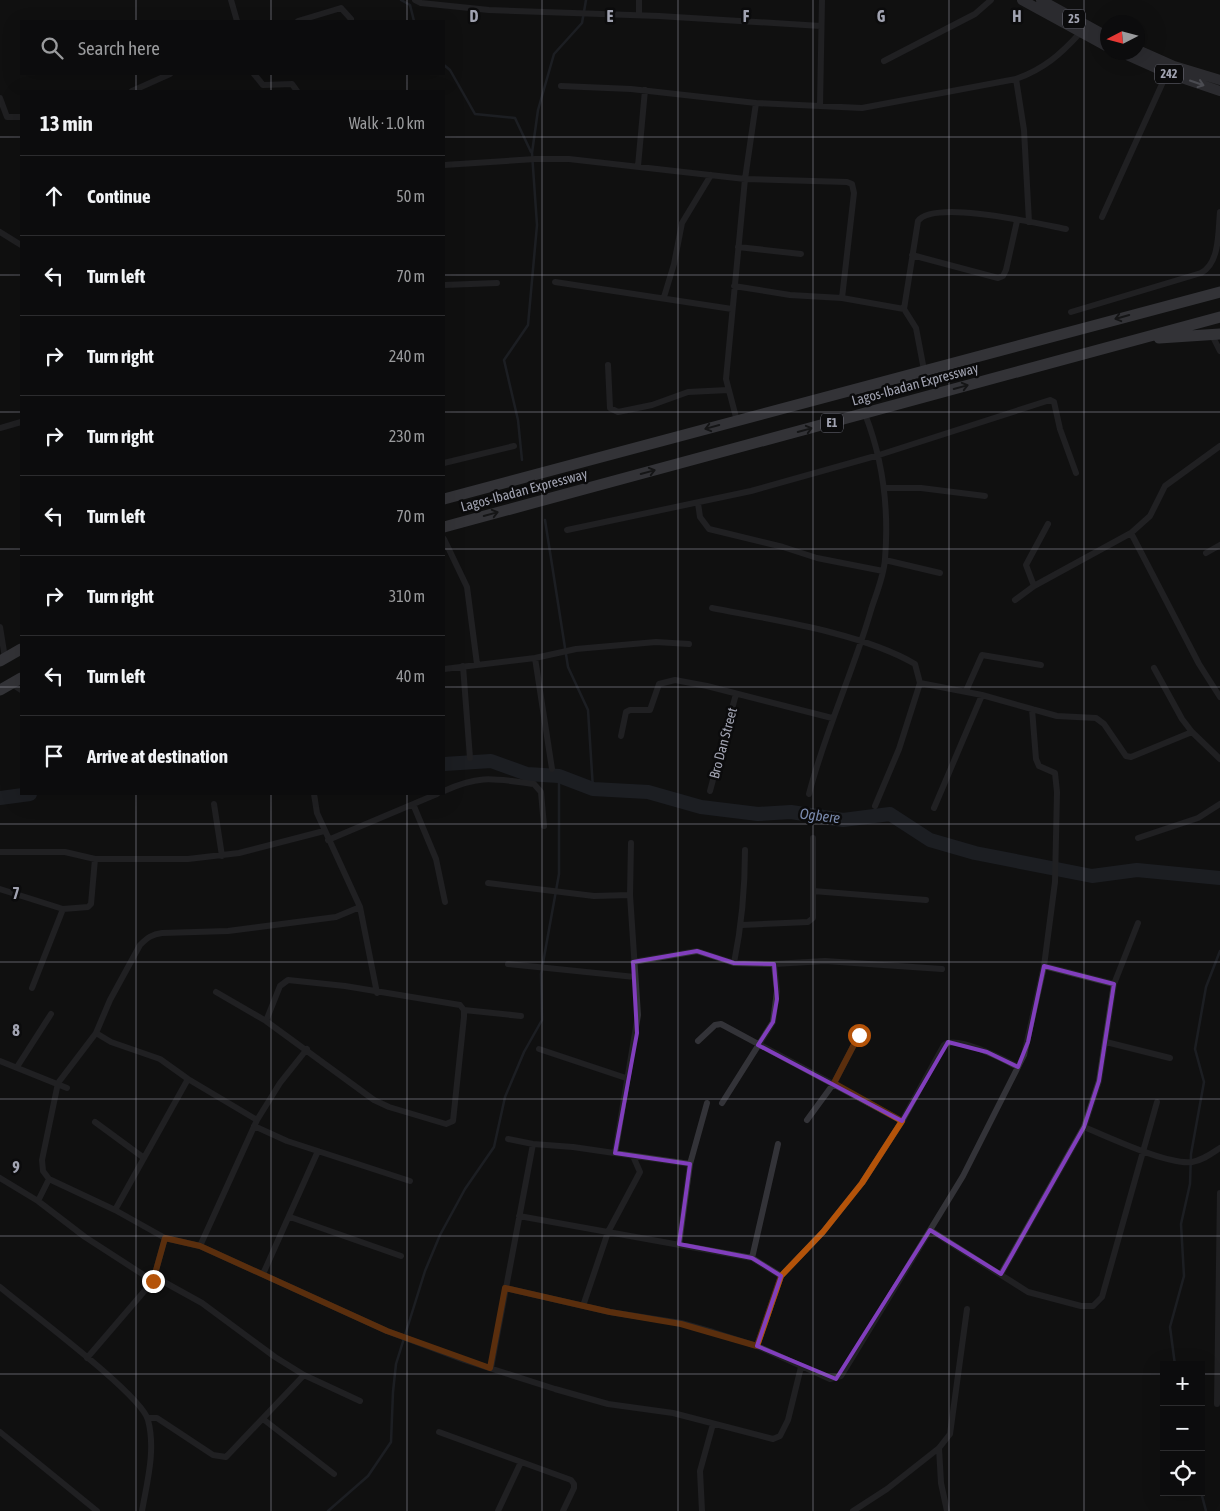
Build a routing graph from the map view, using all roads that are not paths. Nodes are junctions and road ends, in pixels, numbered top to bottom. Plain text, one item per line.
1 (231, 0) edge
2 (415, 0) edge
3 (639, 0) edge
4 (822, 0) edge
5 (991, 0) edge
6 (1022, 0) edge
7 (1041, 0) edge
8 (639, 15) junction
9 (351, 18) dead end
10 (237, 20) edge
11 (301, 20) edge
12 (821, 26) junction
13 (1080, 33) junction
14 (1100, 33) edge
15 (1100, 43) edge
16 (1145, 53) edge
17 (1138, 60) edge
18 (884, 62) dead end
19 (1167, 73) junction
20 (168, 75) edge
21 (255, 75) edge
22 (1016, 79) junction
23 (1220, 80) edge
24 (560, 86) dead end
25 (134, 90) edge
26 (296, 90) edge
27 (645, 90) junction
28 (1220, 91) edge
29 (0, 98) edge
30 (756, 103) junction
31 (820, 106) junction
32 (20, 117) edge
33 (445, 165) edge
34 (638, 166) junction
35 (711, 175) junction
36 (745, 179) junction
37 (1220, 212) edge
38 (1102, 217) dead end
39 (1017, 221) junction
40 (1029, 222) junction
41 (1066, 228) dead end
42 (0, 232) edge
43 (20, 244) edge
44 (738, 247) junction
45 (801, 254) dead end
46 (912, 255) junction
47 (554, 282) dead end
48 (497, 283) dead end
49 (445, 284) edge
50 (1220, 285) edge
51 (734, 286) junction
52 (1220, 292) edge
53 (664, 297) junction
54 (842, 298) junction
55 (732, 309) junction
56 (904, 309) junction
57 (1151, 309) junction
58 (1071, 312) dead end
59 (1220, 318) edge
60 (1216, 334) edge
61 (1150, 337) junction
62 (1220, 351) edge
63 (608, 365) dead end
64 (924, 370) junction
65 (728, 390) junction
66 (866, 414) junction
67 (737, 420) junction
68 (20, 422) edge
69 (0, 428) edge
70 (514, 446) dead end
71 (1220, 446) edge
72 (879, 455) junction
73 (445, 463) edge
74 (1076, 472) dead end
75 (884, 488) junction
76 (985, 496) dead end
77 (445, 499) edge
78 (698, 503) junction
79 (1048, 524) dead end
80 (445, 527) edge
81 (567, 530) dead end
82 (1131, 533) junction
83 (445, 541) edge
84 (1220, 545) edge
85 (1206, 553) dead end
86 (885, 560) junction
87 (883, 571) junction
88 (940, 573) dead end
89 (1034, 586) junction
90 (1016, 600) dead end
91 (712, 608) dead end
92 (0, 627) edge
93 (862, 642) junction
94 (689, 644) dead end
95 (20, 650) edge
96 (535, 658) junction
97 (2, 660) edge
98 (477, 664) junction
99 (1040, 664) dead end
100 (463, 666) junction
101 (1154, 668) dead end
102 (445, 669) edge
103 (920, 683) junction
104 (18, 684) edge
105 (0, 690) edge
106 (966, 691) junction
107 (736, 694) junction
108 (982, 695) junction
109 (1220, 697) edge
110 (1032, 709) junction
111 (832, 718) junction
112 (1192, 732) junction
113 (621, 736) dead end
114 (470, 758) dead end
115 (1220, 759) edge
116 (552, 769) dead end
117 (445, 791) edge
118 (710, 791) dead end
119 (809, 794) dead end
120 (314, 795) edge
121 (435, 795) edge
122 (214, 804) dead end
123 (413, 804) junction
124 (1220, 804) edge
125 (875, 806) dead end
126 (934, 808) dead end
127 (544, 826) dead end
128 (324, 831) junction
129 (813, 838) dead end
130 (1138, 838) dead end
131 (328, 840) junction
132 (631, 843) dead end
133 (745, 850) dead end
134 (0, 852) edge
135 (222, 856) junction
136 (95, 859) junction
137 (488, 884) dead end
138 (0, 889) edge
139 (813, 891) junction
140 (630, 895) junction
141 (926, 900) dead end
142 (445, 902) dead end
143 (360, 907) junction
144 (63, 910) junction
145 (1138, 923) dead end
146 (742, 926) junction
147 (634, 962) junction
148 (734, 963) junction
149 (508, 964) dead end
150 (774, 964) junction
151 (1044, 966) junction
152 (942, 969) dead end
153 (636, 977) junction
154 (1114, 984) junction
155 (32, 988) dead end
156 (216, 992) dead end
157 (378, 993) junction
158 (464, 1010) junction
159 (51, 1014) dead end
160 (521, 1016) dead end
161 (266, 1020) junction
162 (96, 1033) junction
163 (859, 1035) dead end
164 (698, 1041) dead end
165 (1106, 1042) junction
166 (758, 1044) junction
167 (308, 1049) junction
168 (539, 1049) dead end
169 (1170, 1058) dead end
170 (0, 1061) edge
171 (17, 1067) junction
172 (1018, 1067) junction
173 (626, 1078) junction
174 (188, 1079) junction
175 (58, 1083) junction
176 (834, 1083) junction
177 (67, 1088) dead end
178 (1157, 1102) dead end
179 (707, 1103) dead end
180 (722, 1103) dead end
181 (807, 1120) dead end
182 (902, 1121) junction
183 (95, 1122) dead end
184 (255, 1123) junction
185 (1084, 1127) junction
186 (508, 1138) dead end
187 (533, 1144) junction
188 (778, 1144) dead end
189 (1220, 1148) edge
190 (318, 1150) junction
191 (1145, 1150) junction
192 (615, 1153) junction
193 (633, 1156) junction
194 (144, 1158) junction
195 (690, 1164) junction
196 (0, 1178) edge
197 (49, 1179) junction
198 (410, 1181) dead end
199 (1220, 1193) edge
200 (38, 1201) junction
201 (115, 1210) junction
202 (519, 1216) junction
203 (290, 1217) junction
204 (930, 1230) junction
205 (608, 1232) junction
206 (165, 1238) junction
207 (679, 1244) junction
208 (200, 1246) junction
209 (401, 1256) dead end
210 (752, 1258) junction
211 (263, 1274) junction
212 (1001, 1274) junction
213 (781, 1276) junction
214 (154, 1279) junction
215 (0, 1287) edge
216 (505, 1288) junction
217 (583, 1306) junction
218 (967, 1309) dead end
219 (757, 1346) junction
220 (87, 1358) junction
221 (801, 1367) junction
222 (490, 1368) junction
223 (304, 1375) junction
224 (360, 1401) dead end
225 (1217, 1404) dead end
226 (148, 1418) junction
227 (262, 1419) junction
228 (713, 1424) junction
229 (0, 1432) edge
230 (439, 1432) dead end
231 (940, 1448) junction
232 (521, 1462) junction
233 (334, 1474) dead end
234 (97, 1511) edge
235 (142, 1511) edge
236 (498, 1511) edge
237 (563, 1511) edge
238 (702, 1511) edge
239 (853, 1511) edge
240 (947, 1511) edge

1 - 10 street
2 - 8 street
3 - 8 street
4 - 12 street
5 - 18 street
6 - 13 main road
7 - 14 main road, 25
8 - 12 street
9 - 11 street
12 - 31 street
13 - 15 main road
13 - 22 street
16 - 23 main road
17 - 19 main road, 242
19 -> 28 main road, 242
19 - 38 street
20 - 25 street
21 - 26 street
22 - 31 street
22 - 40 street
24 - 27 street
27 - 30 street
27 - 34 street
29 - 32 street
30 - 31 street
30 - 36 street
33 - 34 street
34 - 35 street
35 - 36 street
35 - 53 street
36 - 44 street
36 - 54 street
37 - 58 street
39 - 40 street
39 - 46 street
39 - 46 street
40 - 41 street
42 - 43 street
44 - 45 street
44 - 51 street
46 - 56 street
47 - 53 street
48 - 49 street
50 - 57 highway
51 - 54 street
51 - 55 street
52 - 57 highway, Lagos-Ibadan Expressway / E1
53 - 55 street
54 - 56 street
55 - 65 street
56 - 64 street
57 -> 64 highway, Lagos-Ibadan Expressway / E1
59 - 61 highway, Lagos-Ibadan Expressway / E1
60 - 61 highway
60 - 62 street
66 -> 61 highway, Lagos-Ibadan Expressway / E1
63 - 65 street
64 - 67 highway, Lagos-Ibadan Expressway / E1
65 - 67 street
66 - 72 street
80 -> 66 highway, Lagos-Ibadan Expressway / E1
67 -> 77 highway, Lagos-Ibadan Expressway / E1
68 - 69 street
70 - 73 street
71 - 82 street
72 - 74 street
72 - 75 street
72 - 78 street
75 - 76 street
75 - 86 street
78 - 81 street
78 - 87 street
79 - 89 street
82 - 89 street
82 - 109 street
83 - 98 street
84 - 85 street
86 - 87 street
86 - 88 street
87 - 93 street
89 - 90 street
91 - 93 street
92 - 97 street
93 - 103 street
93 - 111 street
94 - 96 street
95 - 97 highway
96 - 98 street
96 - 116 street
98 - 100 street
99 - 106 street
100 - 102 street
100 - 114 street
101 - 112 street
103 - 106 street
103 - 125 street
104 - 105 highway
106 - 108 street
107 - 111 street
107 - 113 street
107 - 118 street, Bro Dan Street
108 - 110 street
108 - 126 street
110 - 112 street
110 - 151 street
111 - 119 street
112 - 115 street
117 - 127 street
120 - 128 street
121 - 123 street
122 - 135 street
123 - 131 street
123 - 142 street
124 - 130 street
128 - 131 street
128 - 135 street
129 - 139 street
131 - 143 street
132 - 140 street
133 - 146 street
134 - 136 street
135 - 136 street
136 - 144 street
137 - 140 street
138 - 144 street
139 - 141 street
139 - 146 street
140 - 147 street
143 - 157 street
143 - 162 street
144 - 155 street
145 - 154 street
146 - 148 street
147 - 148 street
147 - 153 street
148 - 150 street
149 - 153 street
150 - 152 street
150 - 166 street
151 - 154 street
151 - 172 street
153 - 173 street
154 - 165 street
156 - 161 street
157 - 158 street
157 - 161 street
158 - 160 street
158 - 167 street
159 - 171 street
161 - 167 street
162 - 174 street
162 - 175 street
163 - 176 street
164 - 166 street
165 - 169 street
165 - 185 street
166 - 176 street
166 - 180 street
167 - 184 street
168 - 173 street
170 - 171 street
171 - 175 street
172 - 182 street
172 - 204 street
173 - 192 street
174 - 184 street
174 - 194 street
175 - 177 street
175 - 197 street
176 - 181 street
176 - 182 street
178 - 191 street
179 - 195 street
182 - 213 street
183 - 194 street
184 - 190 street
184 - 208 street
185 - 191 street
185 - 212 street
186 - 187 street
187 - 192 street
187 - 202 street
188 - 210 street
189 - 191 street
190 - 198 street
190 - 203 street
191 - 212 street
192 - 193 street
193 - 195 street
193 - 205 street
194 - 201 street
195 - 207 street
196 - 200 street
197 - 200 street
197 - 201 street
199 - 225 street
200 - 214 street
201 - 206 street
202 - 205 street
202 - 216 street
203 - 209 street
203 - 211 street
204 - 212 street
204 - 221 street
205 - 207 street
205 - 217 street
206 - 208 street
206 - 214 street
207 - 210 street
208 - 211 street
210 - 213 street
211 - 222 street
213 - 219 street
214 - 220 street
214 - 223 street
215 - 220 street
216 - 217 street
216 - 222 street
217 - 219 street
218 - 231 street
219 - 221 street
220 - 226 street
221 - 228 street
222 - 228 street
223 - 224 street
223 - 227 street
226 - 227 street
226 - 235 street
227 - 233 street
228 - 238 street
229 - 234 street
230 - 232 street
231 - 239 street
231 - 240 street
232 - 236 street
232 - 237 street

